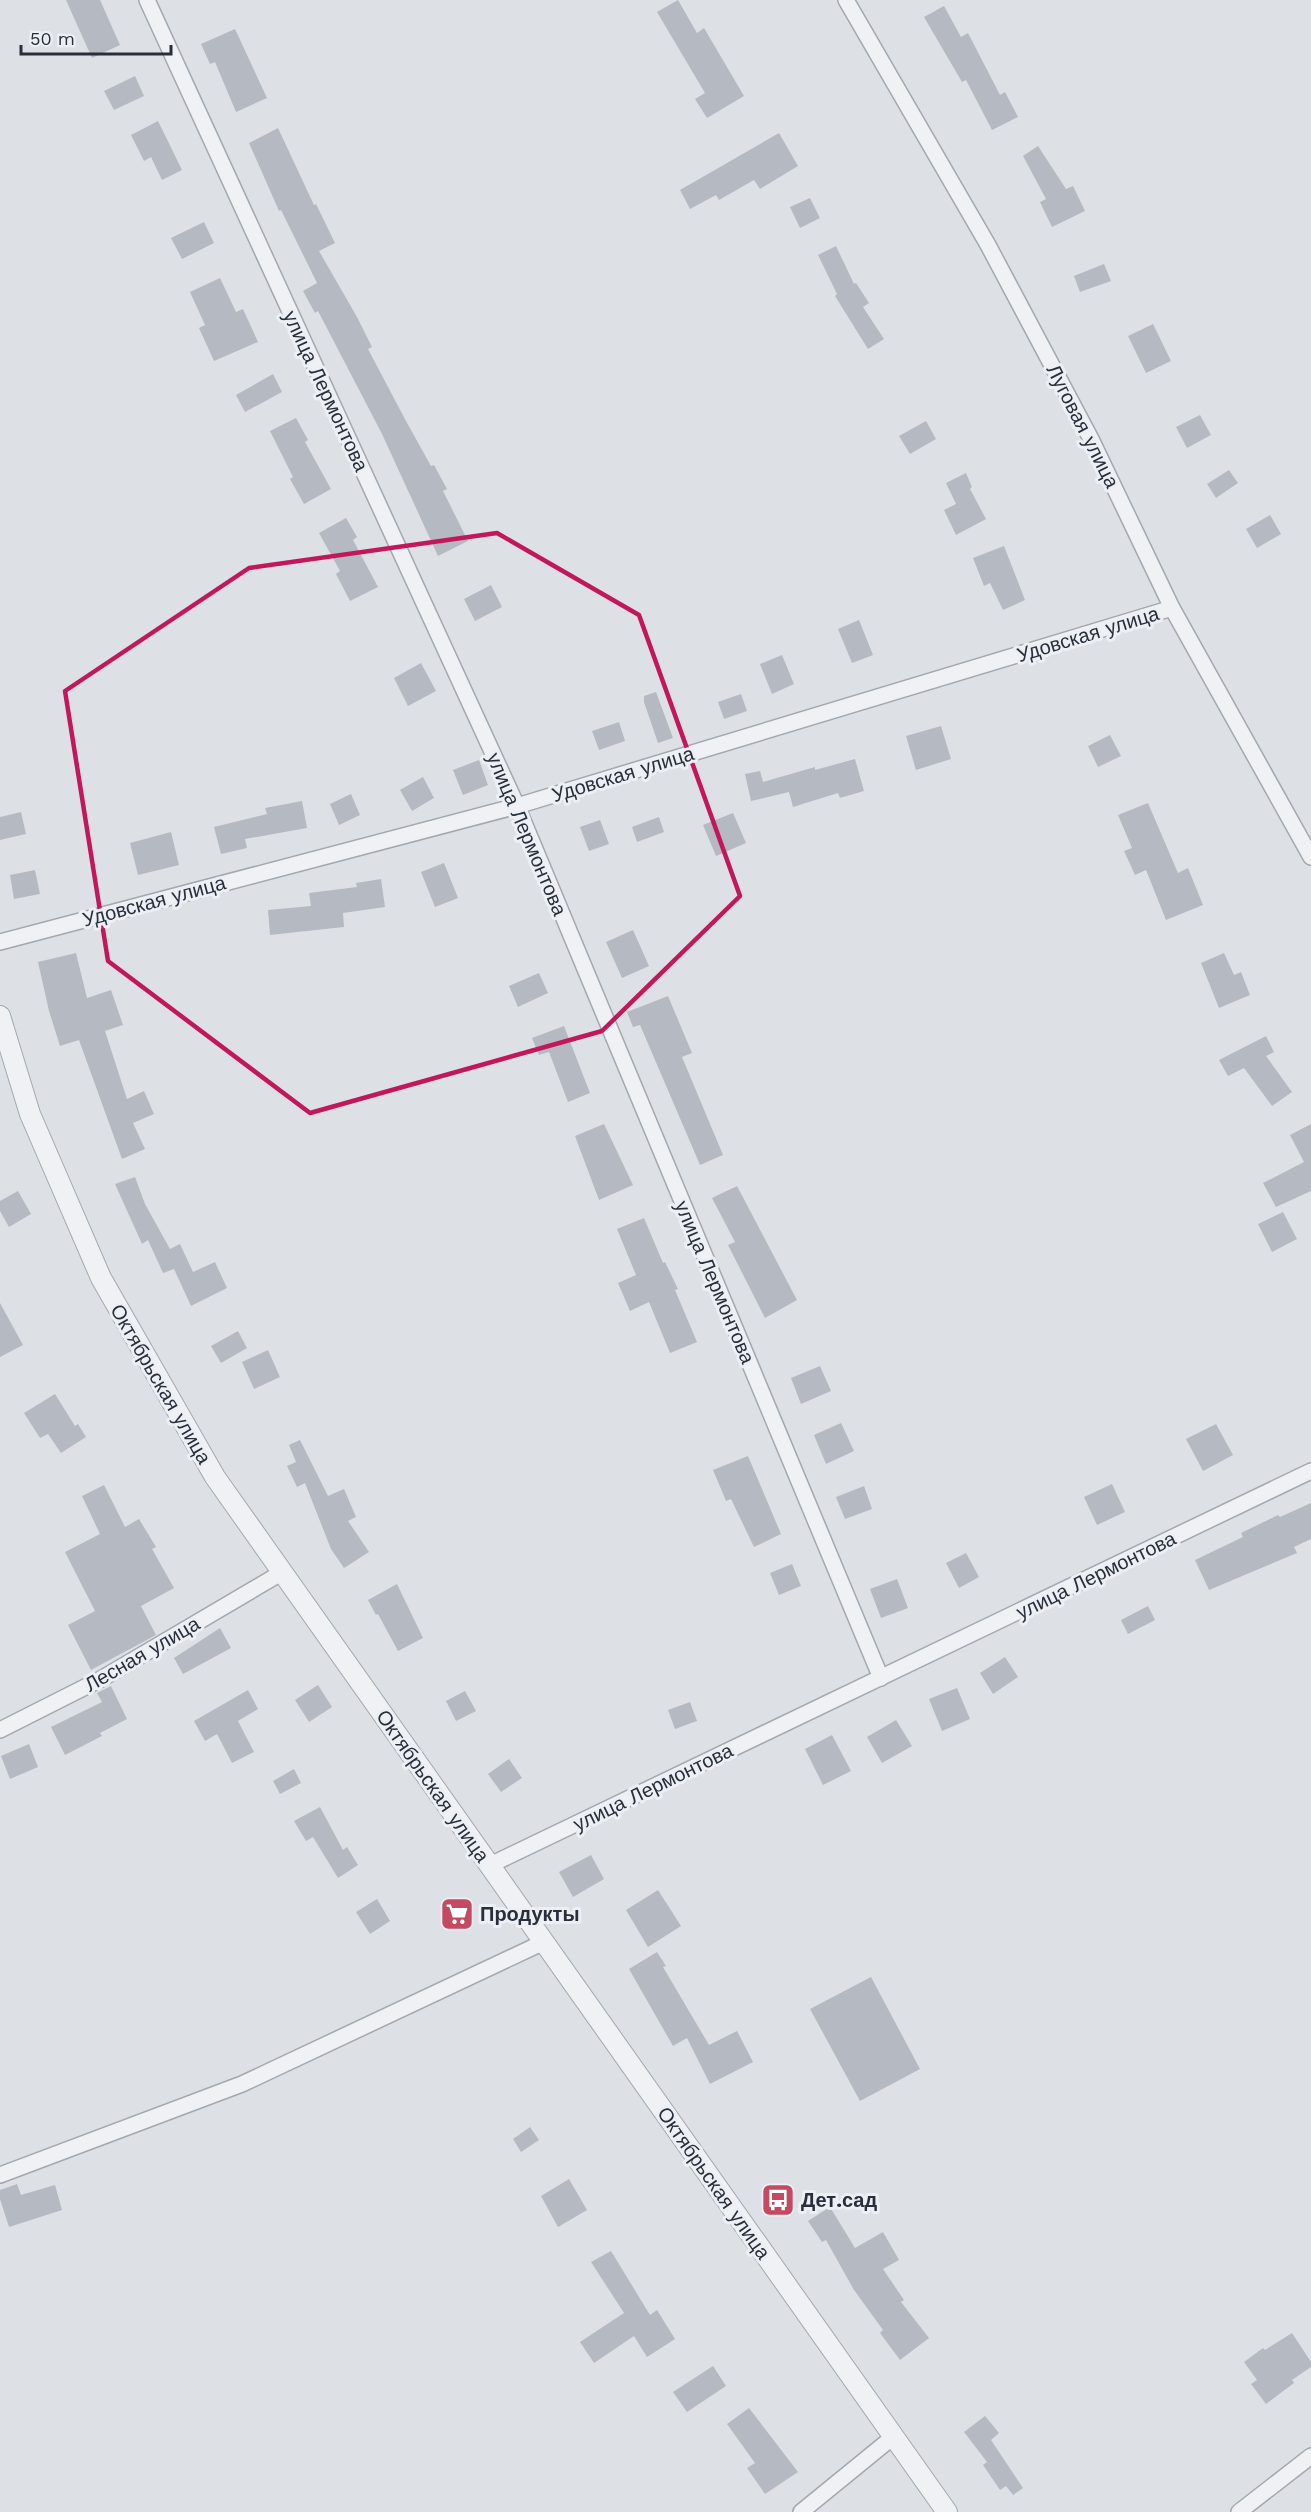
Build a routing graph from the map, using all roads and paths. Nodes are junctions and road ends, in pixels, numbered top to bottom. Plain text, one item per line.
1 (147, 0) edge
2 (846, 0) edge
3 (1172, 608) junction
4 (517, 806) junction
5 (1311, 857) edge
6 (0, 942) edge
7 (0, 1016) edge
8 (1311, 1471) edge
9 (281, 1573) junction
10 (881, 1678) junction
11 (0, 1730) edge
12 (490, 1865) junction
13 (544, 1942) junction
14 (0, 2175) edge
15 (893, 2437) junction
16 (1311, 2456) edge
17 (801, 2512) edge
18 (947, 2512) edge
19 (1239, 2512) edge

1 - 4 street, улица Лермонтова
2 - 3 street, Луговая улица
3 - 4 street, Удовская улица
3 - 5 street, Луговая улица
4 - 6 street, Удовская улица
4 - 10 street, улица Лермонтова
7 - 9 street, Октябрьская улица
8 - 10 street, улица Лермонтова
9 - 11 street, Лесная улица
9 - 12 street, Октябрьская улица
10 - 12 street, улица Лермонтова
12 - 13 street, Октябрьская улица
13 - 14 street
13 - 15 street, Октябрьская улица
15 - 17 street
15 - 18 street, Октябрьская улица
16 - 19 street

